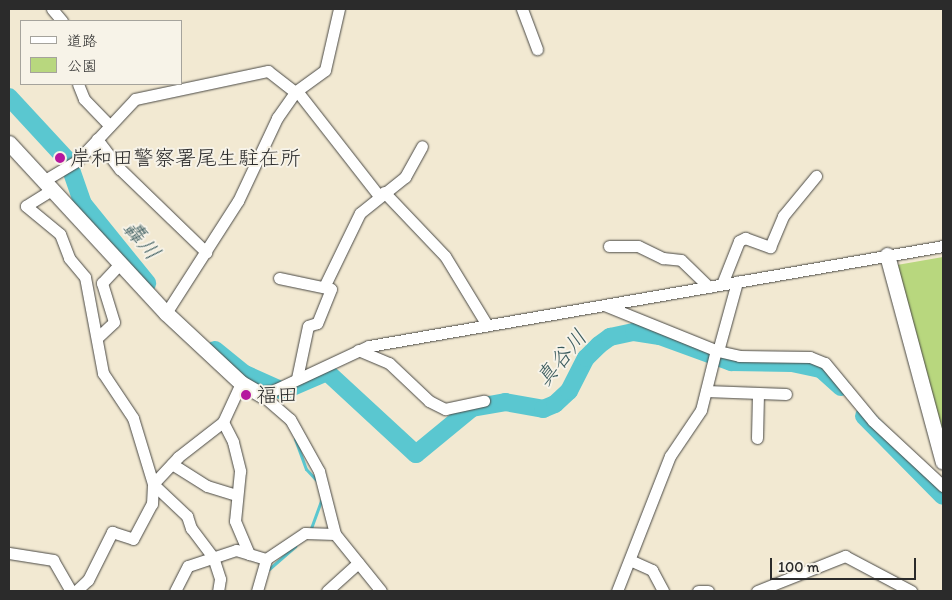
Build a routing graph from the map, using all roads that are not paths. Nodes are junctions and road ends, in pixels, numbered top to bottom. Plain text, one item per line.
1 (52, 9) edge
2 (339, 9) edge
3 (522, 9) edge
4 (61, 20) edge
5 (537, 48) dead end
6 (78, 85) edge
7 (296, 92) junction
8 (110, 126) junction
9 (97, 139) junction
10 (9, 143) edge
11 (422, 146) dead end
12 (816, 176) dead end
13 (49, 185) junction
14 (382, 194) junction
15 (609, 246) dead end
16 (943, 246) edge
17 (206, 252) junction
18 (887, 255) junction
19 (120, 264) junction
20 (279, 278) dead end
21 (737, 282) junction
22 (722, 284) junction
23 (324, 287) junction
24 (709, 287) junction
25 (604, 305) junction
26 (166, 313) junction
27 (487, 325) junction
28 (97, 338) junction
29 (358, 350) junction
30 (717, 350) junction
31 (297, 378) junction
32 (241, 383) junction
33 (270, 391) junction
34 (706, 391) junction
35 (758, 393) junction
36 (786, 394) dead end
37 (484, 401) dead end
38 (222, 422) junction
39 (757, 438) dead end
40 (943, 462) edge
41 (172, 464) junction
42 (152, 484) junction
43 (943, 486) edge
44 (234, 494) junction
45 (335, 534) junction
46 (9, 552) edge
47 (249, 554) junction
48 (213, 557) junction
49 (266, 559) junction
50 (632, 561) junction
51 (358, 562) junction
52 (71, 591) edge
53 (76, 591) edge
54 (175, 591) edge
55 (218, 591) edge
56 (257, 591) edge
57 (327, 591) edge
58 (381, 591) edge
59 (617, 591) edge
60 (663, 591) edge
61 (698, 591) edge
62 (708, 591) edge
63 (757, 591) edge
64 (911, 591) edge

1 - 4 street
2 - 7 street
3 - 5 street
6 - 8 street
7 - 8 street
7 - 14 street
7 - 17 street
8 - 9 street
9 - 13 street
9 - 17 street
10 - 13 street
11 - 14 street
12 - 22 street
13 - 19 street
13 - 28 street
14 - 23 street
14 - 27 street
15 - 24 street
16 - 18 street
17 - 26 street
18 - 21 street
18 - 40 street
19 - 26 street
19 - 28 street
20 - 23 street
21 - 22 street
21 - 30 street
22 - 24 street
23 - 31 street
24 - 25 street
25 - 27 street
25 - 30 street
26 - 32 street
27 - 29 street
28 - 42 street
29 - 31 street
29 - 37 street
30 - 34 street
30 - 43 street
31 - 33 street
32 - 33 street
32 - 38 street
33 - 45 street
34 - 35 street
34 - 50 street
35 - 36 street
35 - 39 street
38 - 41 street
38 - 44 street
41 - 42 street
41 - 44 street
42 - 48 street
42 - 53 street
44 - 47 street
45 - 49 street
45 - 51 street
46 - 52 street
47 - 48 street
47 - 49 street
48 - 54 street
48 - 55 street
49 - 56 street
50 - 59 street
50 - 60 street
51 - 57 street
51 - 58 street
61 - 62 street
63 - 64 street

